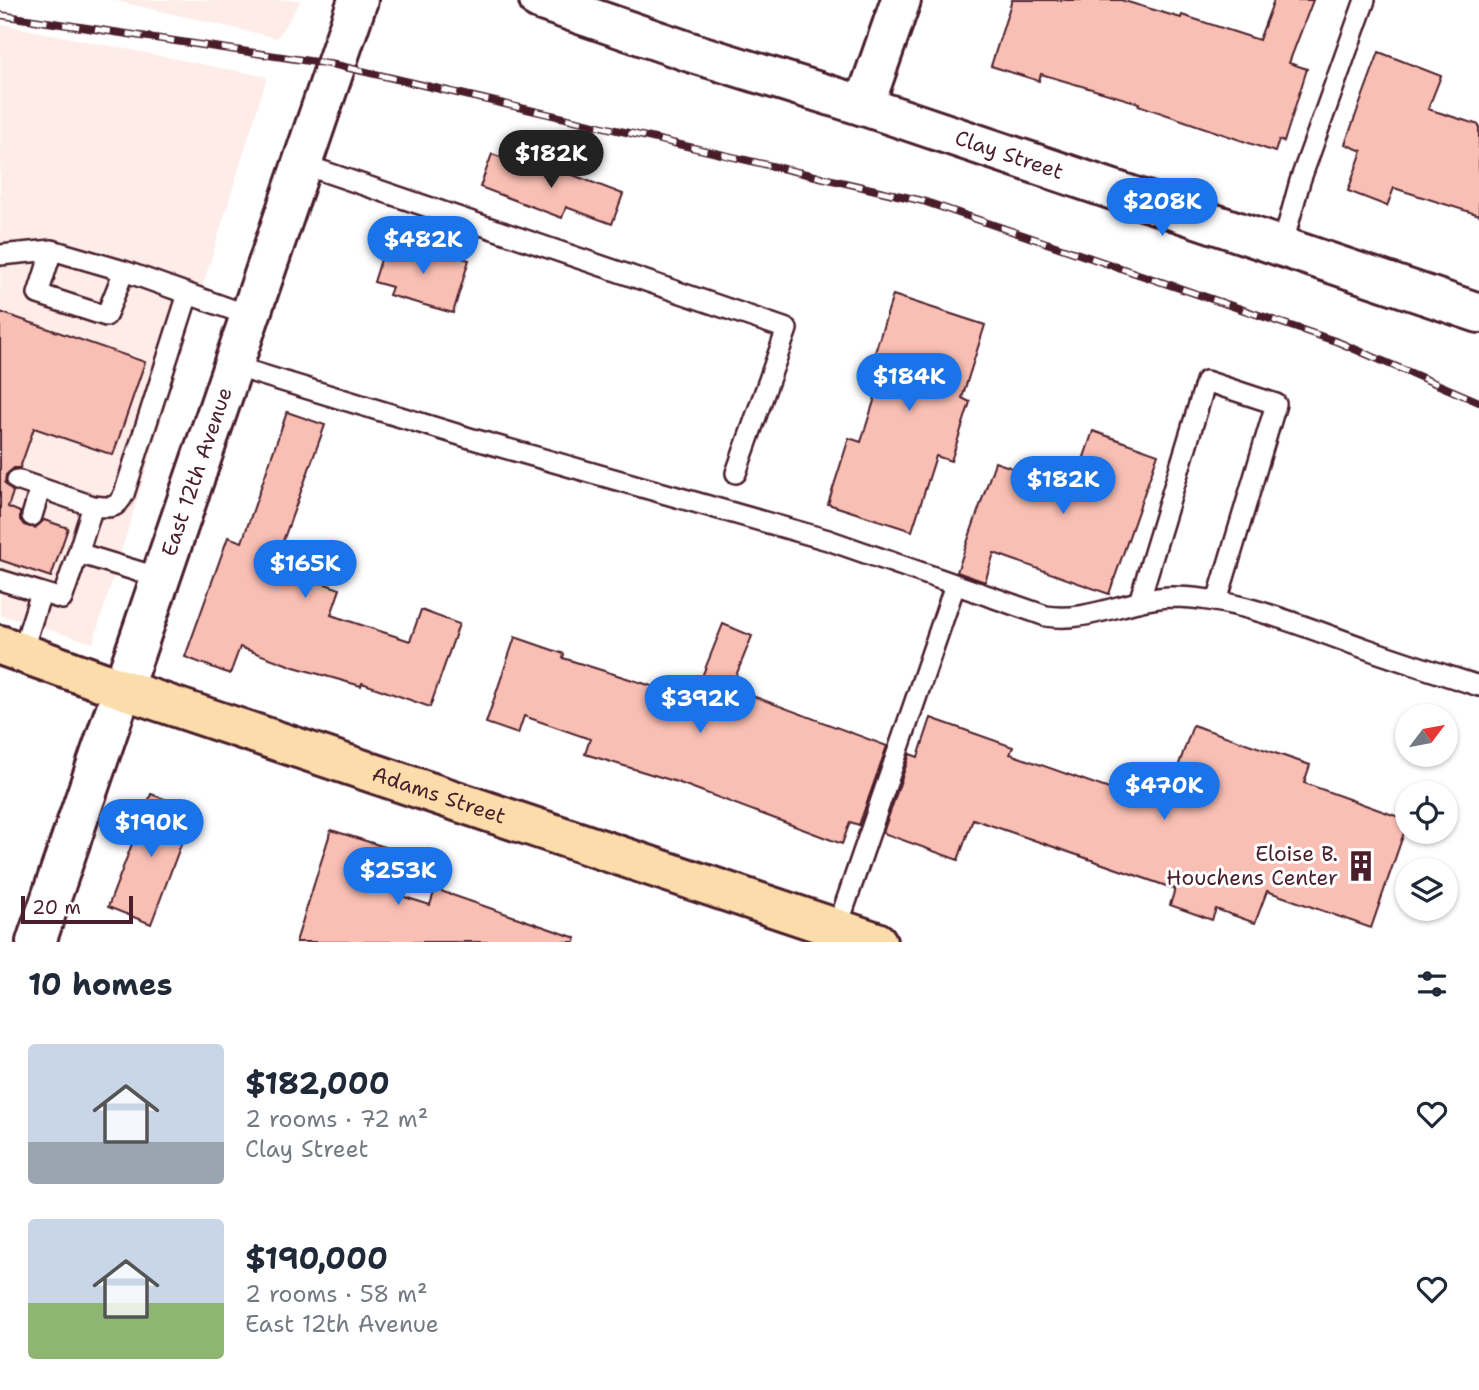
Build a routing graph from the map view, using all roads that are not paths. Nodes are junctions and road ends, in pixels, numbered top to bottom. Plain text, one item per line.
1 (358, 0) edge
2 (539, 0) edge
3 (901, 0) edge
4 (1365, 0) edge
5 (864, 106) junction
6 (302, 164) junction
7 (1282, 247) junction
8 (52, 250) junction
9 (0, 255) edge
10 (124, 271) junction
11 (188, 294) junction
12 (1479, 313) edge
13 (250, 316) junction
14 (233, 366) junction
15 (736, 473) dead end
16 (17, 480) dead end
17 (40, 489) junction
18 (93, 506) junction
19 (32, 516) dead end
20 (78, 553) junction
21 (9, 576) edge
22 (160, 578) junction
23 (955, 585) junction
24 (41, 593) junction
25 (1217, 601) junction
26 (1139, 602) junction
27 (11, 649) edge
28 (1479, 686) edge
29 (122, 689) junction
30 (837, 928) junction
31 (36, 942) edge
32 (877, 942) edge

1 - 6 street, East 12th Avenue
2 - 5 street, Clay Street
3 - 5 street
4 - 7 lane
5 - 7 street, Clay Street
6 - 13 street, East 12th Avenue
6 - 15 lane
7 - 12 street, Clay Street
8 - 9 lane
8 - 10 lane
8 - 10 lane
10 - 11 lane
11 - 13 lane
11 - 18 lane
13 - 14 street, East 12th Avenue
14 - 22 street, East 12th Avenue
14 - 23 lane
16 - 17 lane
17 - 18 lane
17 - 19 lane
18 - 20 lane
20 - 22 lane
20 - 24 lane
21 - 24 lane
22 - 29 street, East 12th Avenue
23 - 26 lane
23 - 30 lane
24 - 27 lane
25 - 26 lane
25 - 26 lane
25 - 28 lane
27 - 29 main road, Adams Street
29 - 30 main road, Adams Street
29 - 31 street, East 12th Avenue
30 - 32 main road, Adams Street

